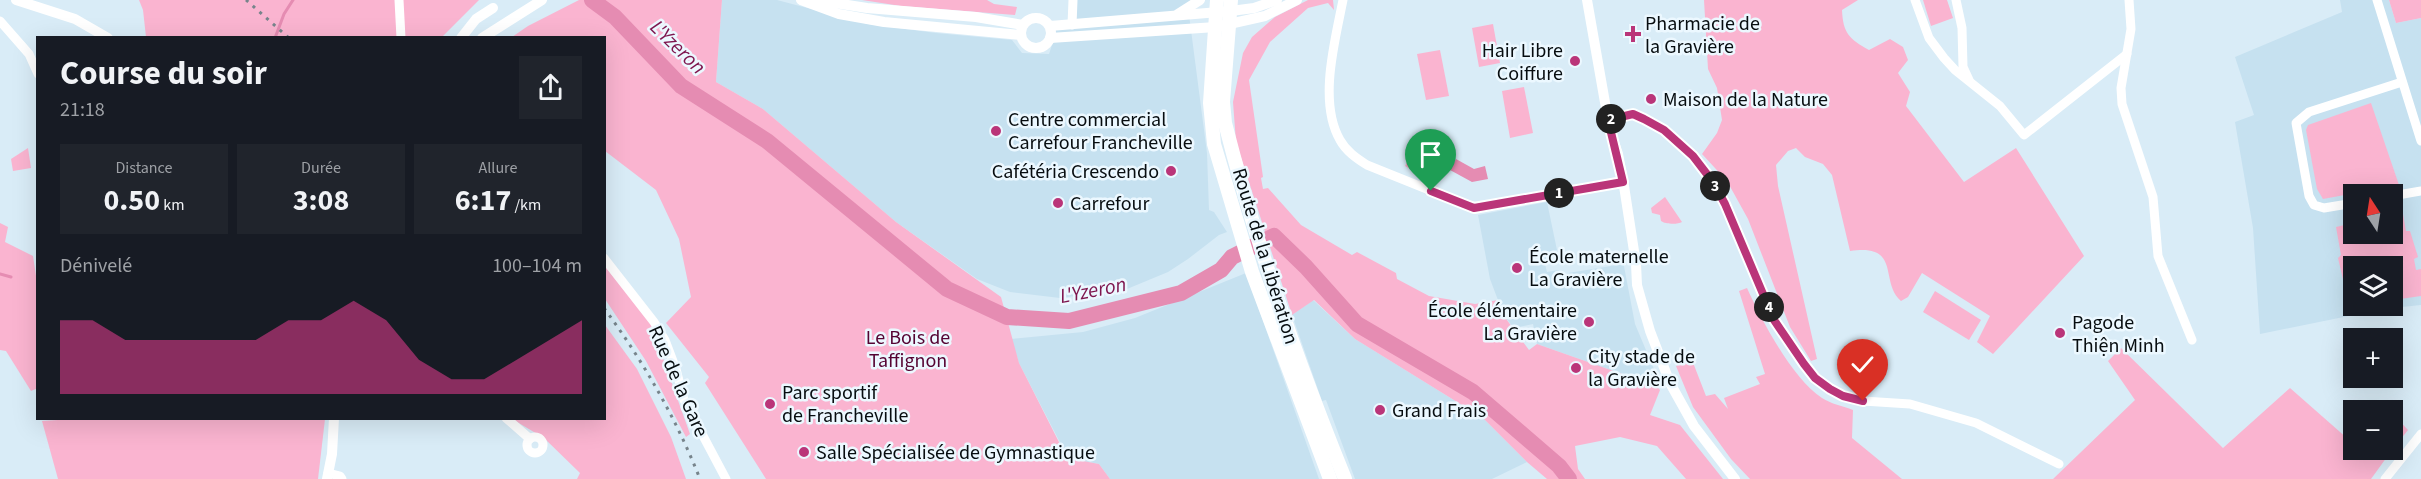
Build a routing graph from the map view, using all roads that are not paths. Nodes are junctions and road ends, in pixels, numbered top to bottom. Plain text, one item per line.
1 (16, 0) edge
2 (399, 0) edge
3 (542, 0) edge
4 (801, 0) edge
5 (816, 0) edge
6 (1073, 0) edge
7 (1200, 0) edge
8 (1260, 0) edge
9 (1297, 0) edge
10 (1343, 0) edge
11 (1587, 0) edge
12 (1915, 0) edge
13 (1956, 0) edge
14 (2129, 0) edge
15 (2377, 0) edge
16 (1275, 1) edge
17 (493, 7) edge
18 (1224, 13) edge
19 (1175, 16) junction
20 (0, 21) edge
21 (1072, 25) junction
22 (1050, 26) junction
23 (1022, 30) junction
24 (105, 36) edge
25 (401, 36) edge
26 (463, 36) edge
27 (485, 36) edge
28 (492, 36) edge
29 (1050, 38) junction
30 (1962, 52) junction
31 (2127, 54) junction
32 (1944, 58) junction
33 (36, 70) edge
34 (1970, 82) junction
35 (2402, 82) junction
36 (1608, 120) junction
37 (2421, 141) edge
38 (1623, 182) junction
39 (2421, 191) edge
40 (2403, 194) edge
41 (2343, 205) edge
42 (606, 261) edge
43 (2192, 340) dead end
44 (334, 420) edge
45 (508, 420) edge
46 (2421, 434) edge
47 (530, 439) dead end
48 (2059, 464) dead end
49 (328, 476) edge
50 (342, 479) edge
51 (726, 479) edge
52 (1330, 479) edge
53 (1345, 479) edge
54 (1735, 479) edge
55 (2385, 479) edge

1 - 24 street
2 - 25 street
3 - 27 street
4 - 23 street
5 - 23 street
6 - 21 street
7 - 19 street
8 - 16 street
9 - 18 street
10 - 38 street
11 - 36 street
12 - 32 street
13 - 30 street
14 - 31 street
15 - 35 street
16 - 18 street
17 - 26 street
17 - 28 street
18 - 19 street
18 - 29 street
18 - 52 main road, Route de la Libération
18 - 53 main road, Route de la Libération
19 - 21 street
20 - 33 street
21 - 22 street
22 - 23 street
22 - 29 street
23 - 29 street
30 - 32 street
30 - 34 street
31 - 34 street
31 - 43 street
32 - 34 street
35 - 37 street
35 - 41 street
36 - 38 street
36 - 48 street
38 - 54 street
39 - 40 street
42 - 51 street, Rue de la Gare
44 - 49 street
45 - 47 street
46 - 55 street
49 - 50 street

